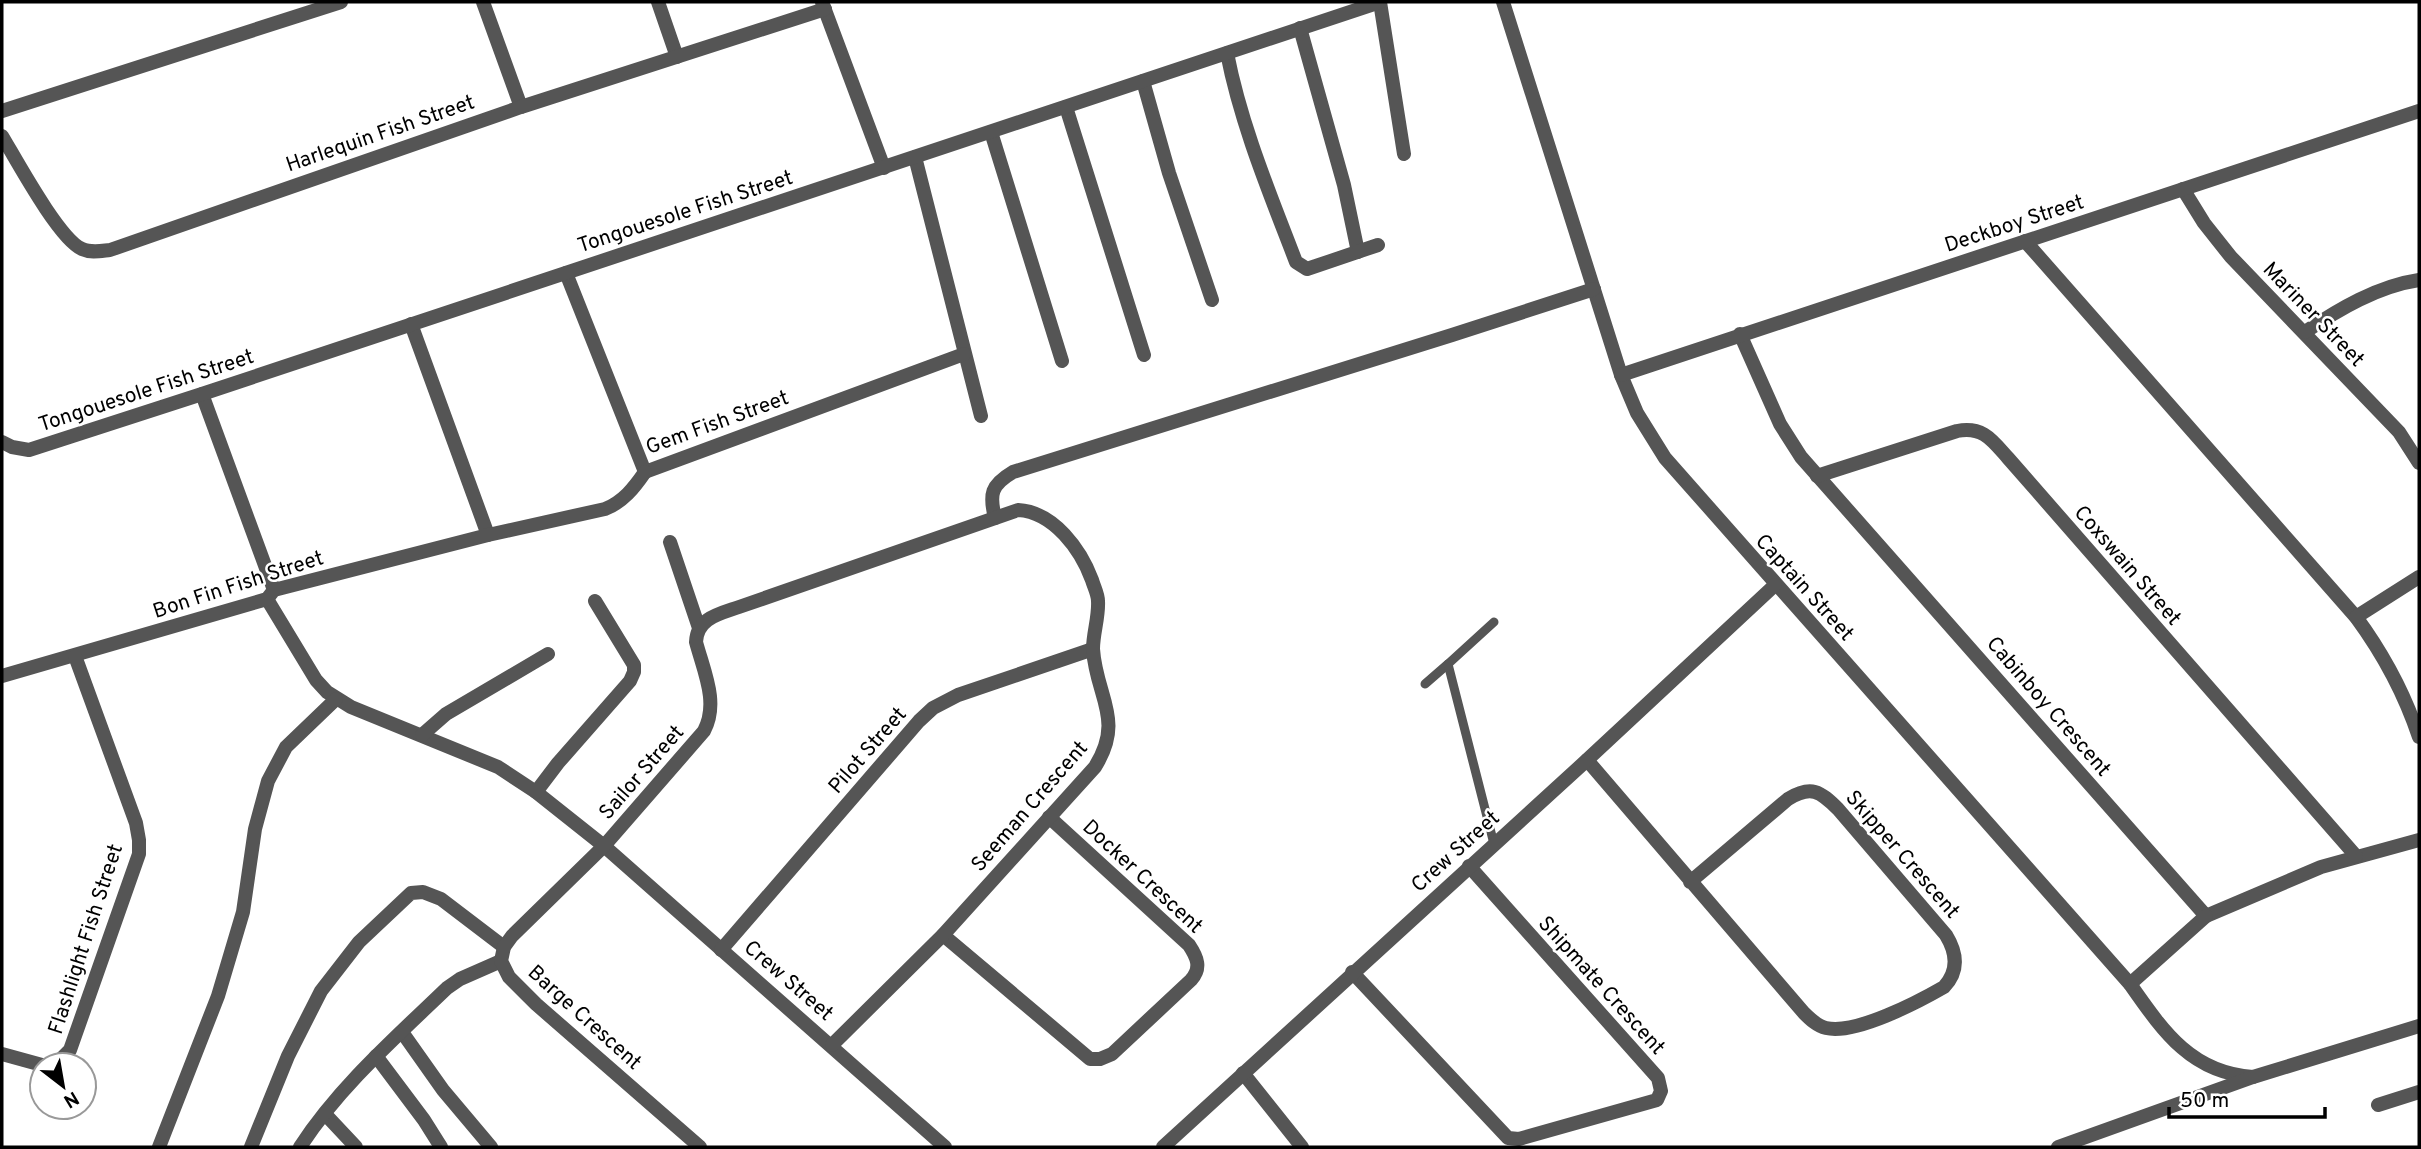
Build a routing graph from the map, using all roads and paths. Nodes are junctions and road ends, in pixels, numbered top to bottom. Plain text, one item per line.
1 (341, 2) edge
2 (484, 2) edge
3 (658, 2) edge
4 (1380, 2) edge
5 (1503, 2) edge
6 (823, 5) edge
7 (1300, 29) junction
8 (1227, 53) junction
9 (677, 57) junction
10 (1143, 81) junction
11 (521, 107) junction
12 (1066, 107) junction
13 (2, 111) edge
14 (2419, 111) edge
15 (991, 132) junction
16 (2, 136) edge
17 (1404, 154) dead end
18 (915, 158) junction
19 (884, 168) junction
20 (2183, 190) junction
21 (2025, 241) junction
22 (1378, 245) dead end
23 (1358, 252) junction
24 (566, 272) junction
25 (2419, 280) edge
26 (1594, 289) junction
27 (1212, 300) dead end
28 (411, 324) junction
29 (2305, 332) junction
30 (1740, 334) junction
31 (964, 354) junction
32 (1144, 355) dead end
33 (1062, 361) dead end
34 (1621, 375) junction
35 (202, 394) junction
36 (981, 416) dead end
37 (2, 442) edge
38 (2419, 463) edge
39 (645, 472) junction
40 (1818, 476) junction
41 (995, 518) junction
42 (488, 535) junction
43 (670, 542) dead end
44 (2419, 577) edge
45 (1775, 585) junction
46 (270, 595) junction
47 (595, 601) dead end
48 (2356, 617) junction
49 (1494, 622) dead end
50 (697, 635) junction
51 (1093, 649) junction
52 (548, 654) dead end
53 (75, 656) junction
54 (1448, 664) junction
55 (2, 676) edge
56 (1425, 684) dead end
57 (336, 699) junction
58 (422, 735) junction
59 (2419, 737) edge
60 (1587, 760) junction
61 (536, 792) junction
62 (1049, 817) junction
63 (2419, 840) edge
64 (1494, 844) junction
65 (604, 846) junction
66 (2356, 856) junction
67 (1469, 866) junction
68 (1690, 882) junction
69 (2206, 916) junction
70 (943, 934) junction
71 (721, 950) junction
72 (503, 954) junction
73 (1352, 972) junction
74 (2130, 984) junction
75 (2419, 1026) edge
76 (402, 1032) junction
77 (832, 1045) junction
78 (69, 1051) edge
79 (2, 1054) edge
80 (376, 1056) junction
81 (28, 1061) edge
82 (1243, 1073) junction
83 (2253, 1077) junction
84 (2419, 1091) edge
85 (2378, 1105) dead end
86 (325, 1114) junction
87 (939, 1145) edge
88 (159, 1147) edge
89 (251, 1147) edge
90 (300, 1147) edge
91 (356, 1147) edge
92 (442, 1147) edge
93 (491, 1147) edge
94 (700, 1147) edge
95 (1163, 1147) edge
96 (1302, 1147) edge
97 (2058, 1147) edge

1 - 13 street
2 - 11 street
3 - 9 street
4 - 7 street, Tongouesole Fish Street
4 - 17 street
5 - 26 street, Captain Street
6 - 9 street, Harlequin Fish Street
6 - 19 street
7 - 8 street, Tongouesole Fish Street
7 - 23 street
8 - 10 street, Tongouesole Fish Street
8 - 23 street
9 - 11 street, Harlequin Fish Street
10 - 12 street, Tongouesole Fish Street
10 - 27 street
11 - 16 street, Harlequin Fish Street
12 - 15 street, Tongouesole Fish Street
12 - 32 street
14 - 20 street, Deckboy Street
15 - 18 street, Tongouesole Fish Street
15 - 33 street
18 - 19 street, Tongouesole Fish Street
18 - 31 street
19 - 24 street, Tongouesole Fish Street
20 - 21 street, Deckboy Street
20 - 29 street, Mariner Street
21 - 30 street, Deckboy Street
21 - 48 street
22 - 23 street
24 - 28 street, Tongouesole Fish Street
24 - 39 street, Gem Fish Street
25 - 29 street
26 - 34 street, Captain Street
26 - 41 street
28 - 35 street, Tongouesole Fish Street
28 - 42 street
29 - 38 street, Mariner Street
30 - 34 street, Deckboy Street
30 - 40 street, Cabinboy Crescent
31 - 36 street
31 - 39 street, Gem Fish Street
34 - 45 street, Captain Street
35 - 37 street, Tongouesole Fish Street
35 - 46 street
39 - 42 street, Bon Fin Fish Street
40 - 66 street, Coxswain Street
40 - 69 street, Cabinboy Crescent
41 - 50 street, Seeman Crescent
41 - 51 street, Seeman Crescent
42 - 46 street, Bon Fin Fish Street
43 - 50 street
44 - 48 street
45 - 60 street, Crew Street
45 - 74 street, Captain Street
46 - 53 street, Bon Fin Fish Street
46 - 57 street
47 - 61 street
48 - 59 street
49 - 54 lane
50 - 65 street, Sailor Street
51 - 62 street, Seeman Crescent
51 - 71 street, Pilot Street
52 - 58 street
53 - 55 street, Bon Fin Fish Street
53 - 78 street, Flashlight Fish Street
54 - 56 lane
54 - 64 lane
57 - 58 street, Crew Street
57 - 88 street
58 - 61 street, Crew Street
60 - 64 street, Crew Street
60 - 68 street, Skipper Crescent
61 - 65 street, Crew Street
62 - 70 street, Seeman Crescent
62 - 70 street, Docker Crescent
63 - 66 street
64 - 67 street, Crew Street
65 - 71 street, Crew Street
65 - 72 street
66 - 69 street
67 - 73 street, Crew Street
67 - 73 street, Shipmate Crescent
68 - 68 street, Skipper Crescent
69 - 74 street
70 - 77 street, Seeman Crescent
71 - 77 street, Crew Street
72 - 76 street
72 - 89 street, Barge Crescent
72 - 94 street, Barge Crescent
73 - 82 street, Crew Street
74 - 83 street, Captain Street
75 - 83 street
76 - 80 street
76 - 93 street
77 - 87 street, Crew Street
79 - 81 street
80 - 86 street
80 - 92 street
82 - 95 street, Crew Street
82 - 96 street
83 - 97 street
84 - 85 street
86 - 90 street
86 - 91 street

